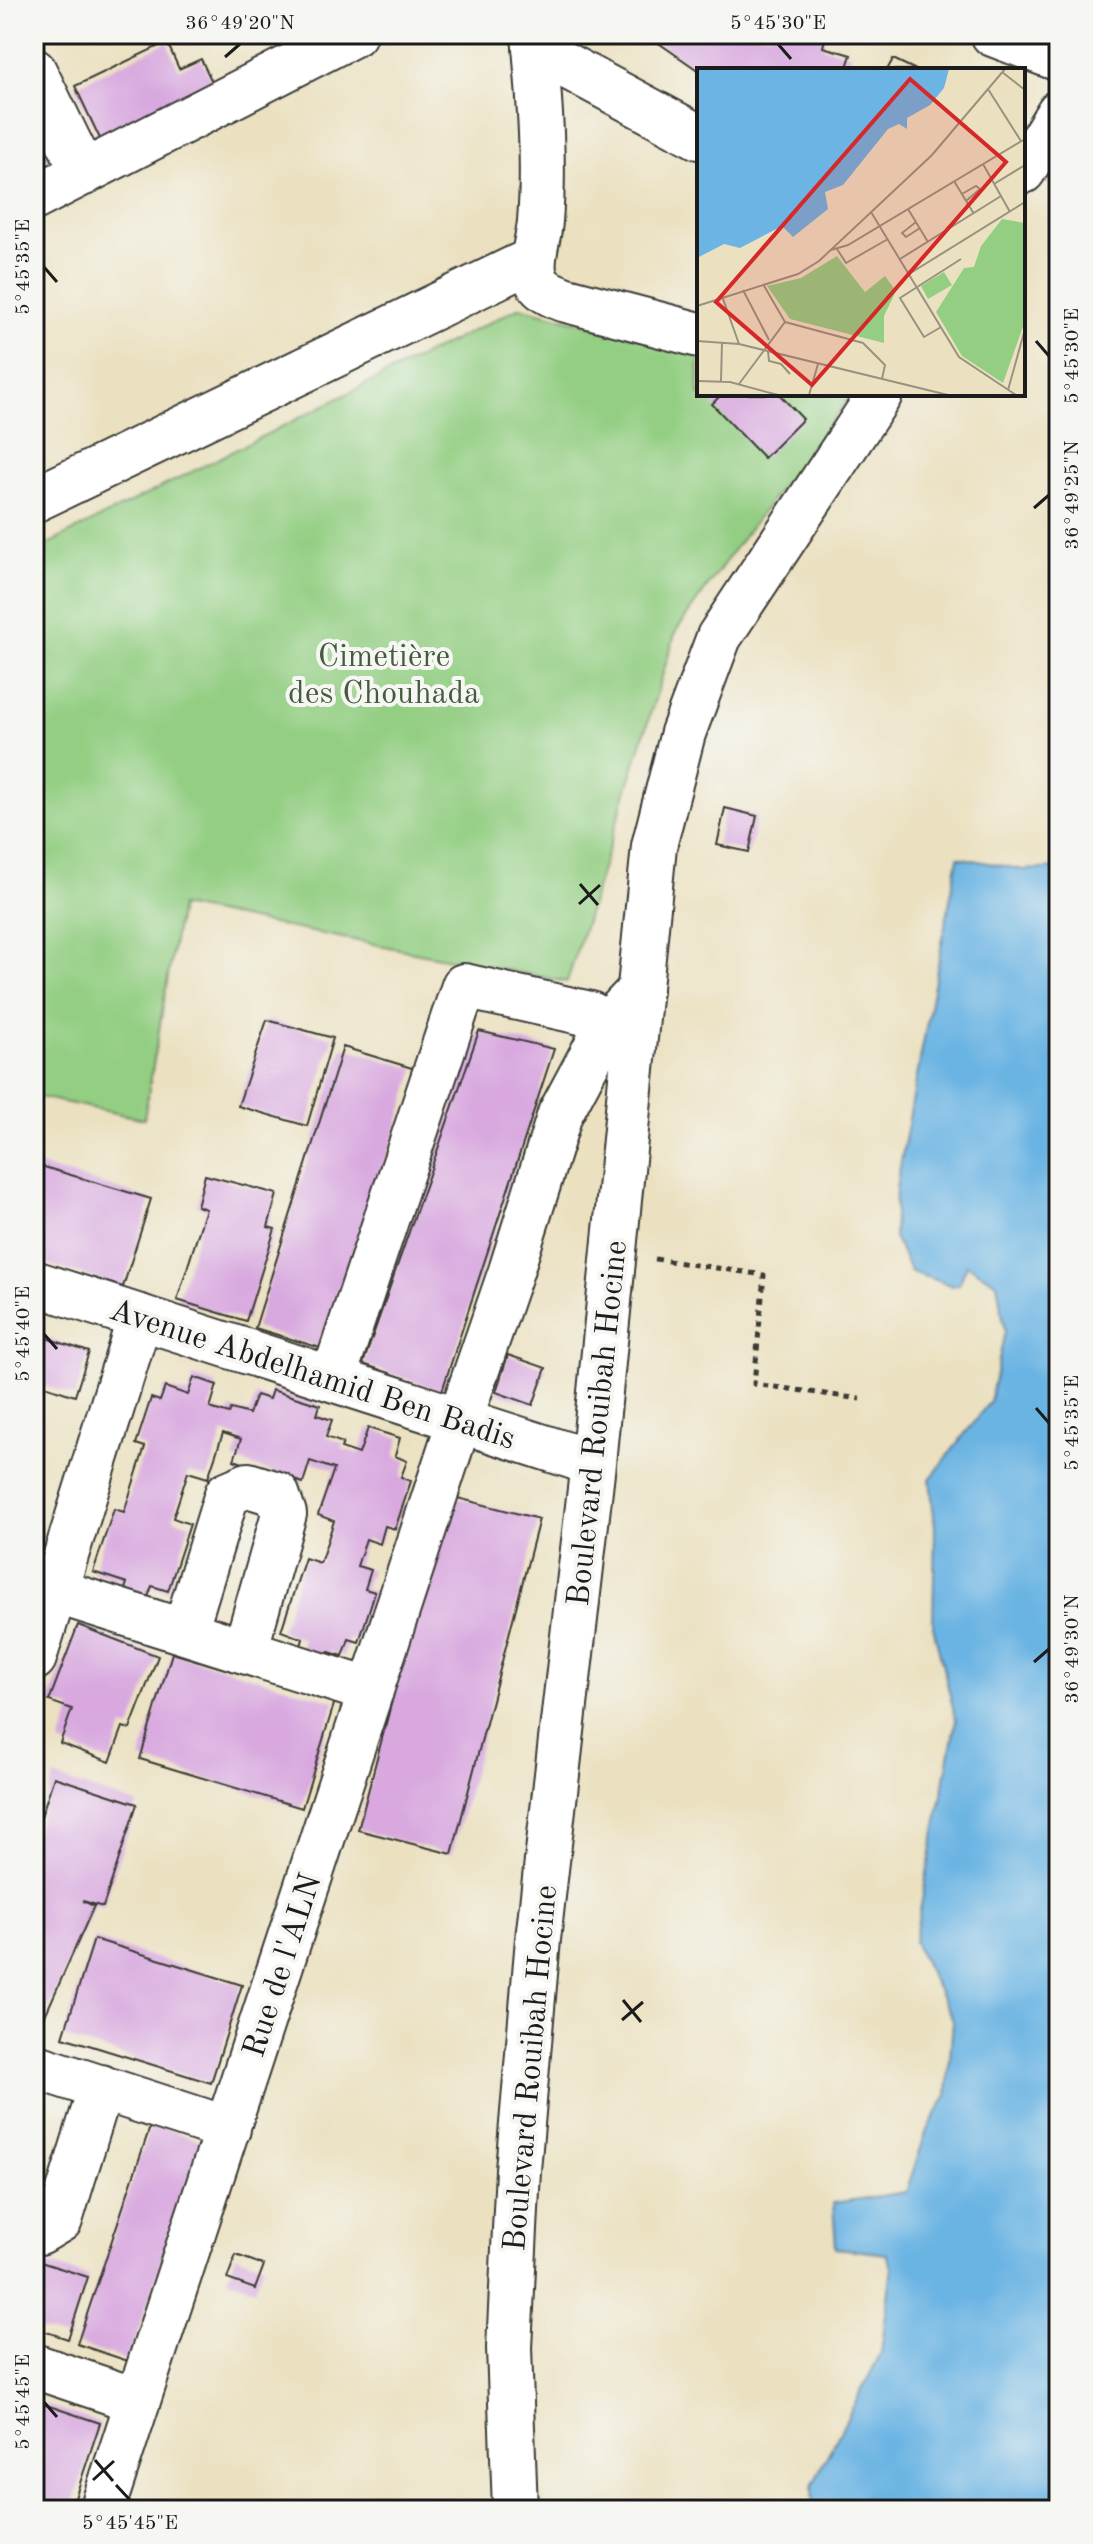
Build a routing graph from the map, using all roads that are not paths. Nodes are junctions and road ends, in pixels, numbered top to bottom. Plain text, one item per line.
1 (354, 34) edge
2 (993, 34) edge
3 (535, 41) edge
4 (1059, 59) edge
5 (34, 71) edge
6 (1059, 112) edge
7 (697, 136) edge
8 (1025, 168) edge
9 (84, 173) junction
10 (34, 198) edge
11 (534, 259) junction
12 (697, 334) edge
13 (879, 396) edge
14 (34, 500) edge
15 (640, 990) junction
16 (608, 1024) junction
17 (34, 1283) edge
18 (140, 1317) junction
19 (333, 1379) junction
20 (460, 1419) junction
21 (593, 1463) junction
22 (55, 1591) junction
23 (185, 1631) junction
24 (245, 1651) junction
25 (34, 1658) edge
26 (371, 1691) junction
27 (36, 2075) edge
28 (101, 2087) junction
29 (228, 2129) junction
30 (34, 2231) edge
31 (34, 2366) edge
32 (138, 2401) junction
33 (102, 2510) edge
34 (515, 2510) edge

1 - 9 street
2 - 4 street
3 - 7 street
3 - 11 street
5 - 9 street
6 - 8 street
9 - 10 street
11 - 12 street
11 - 14 street
13 - 15 street, Boulevard Rouibah Hocine
15 - 16 street, Rue de l'ALN
15 - 21 street, Boulevard Rouibah Hocine
16 - 19 street
16 - 20 street, Rue de l'ALN
17 - 18 street, Avenue Abdelhamid Ben Badis
18 - 19 street, Avenue Abdelhamid Ben Badis
18 - 22 street
19 - 20 street, Avenue Abdelhamid Ben Badis
20 - 21 street, Avenue Abdelhamid Ben Badis
20 - 26 street, Rue de l'ALN
21 - 34 street, Boulevard Rouibah Hocine
22 - 23 street
22 - 25 street
23 - 24 street
23 - 24 street
24 - 26 street
26 - 29 street, Rue de l'ALN
27 - 28 street
28 - 29 street
28 - 30 street
29 - 32 street, Rue de l'ALN
31 - 32 street
32 - 33 street, Rue de l'ALN

